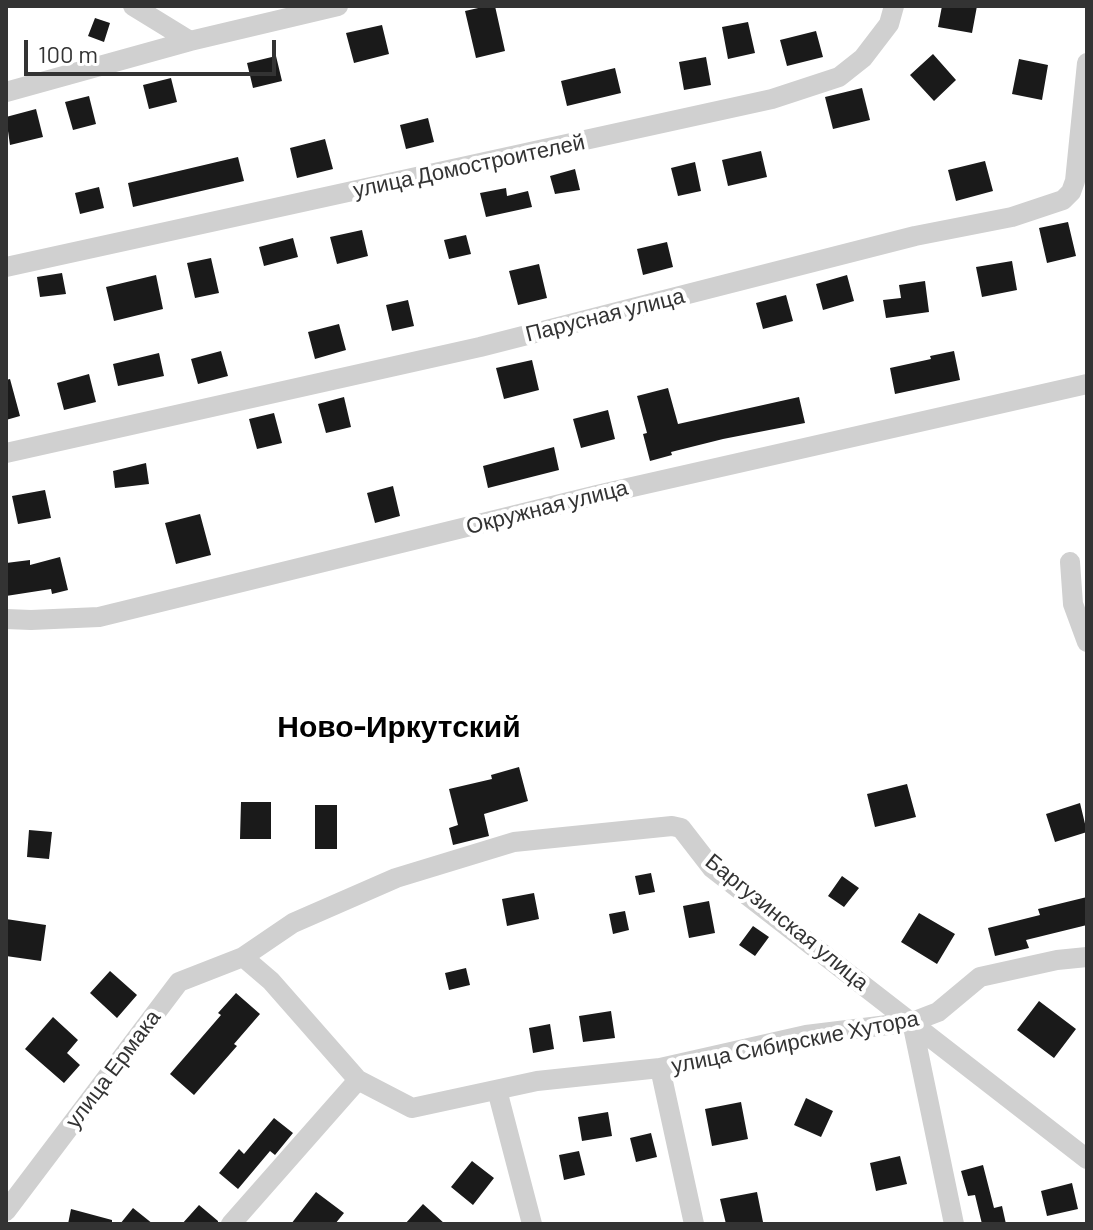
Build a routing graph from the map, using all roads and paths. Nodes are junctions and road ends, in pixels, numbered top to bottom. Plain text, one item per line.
1 (338, 6) edge
2 (894, 6) edge
3 (143, 9) edge
4 (190, 41) junction
5 (1087, 63) edge
6 (6, 92) edge
7 (6, 267) edge
8 (1087, 384) edge
9 (6, 453) edge
10 (1070, 562) dead end
11 (1080, 592) edge
12 (6, 619) edge
13 (1087, 642) edge
14 (681, 828) joint
15 (243, 957) junction
16 (1087, 957) edge
17 (912, 1022) junction
18 (660, 1068) junction
19 (358, 1080) junction
20 (497, 1090) junction
21 (1087, 1159) edge
22 (6, 1211) edge
23 (231, 1224) edge
24 (532, 1224) edge
25 (694, 1224) edge
26 (954, 1224) edge

1 - 4 street
2 - 7 street, улица Домостроителей
3 - 4 street
4 - 6 street
5 - 9 street, Парусная улица
8 - 12 street, Окружная улица
10 - 11 street
11 - 13 street
14 - 15 street, улица Ермака
14 - 17 street, Баргузинская улица
15 - 19 street
15 - 22 street, улица Ермака
16 - 17 street, улица Сибирские Хутора
17 - 18 street, улица Сибирские Хутора
17 - 21 street, Баргузинская улица
17 - 26 street
18 - 20 street, улица Сибирские Хутора
18 - 25 street
19 - 20 street, улица Сибирские Хутора
19 - 23 street
20 - 24 street

